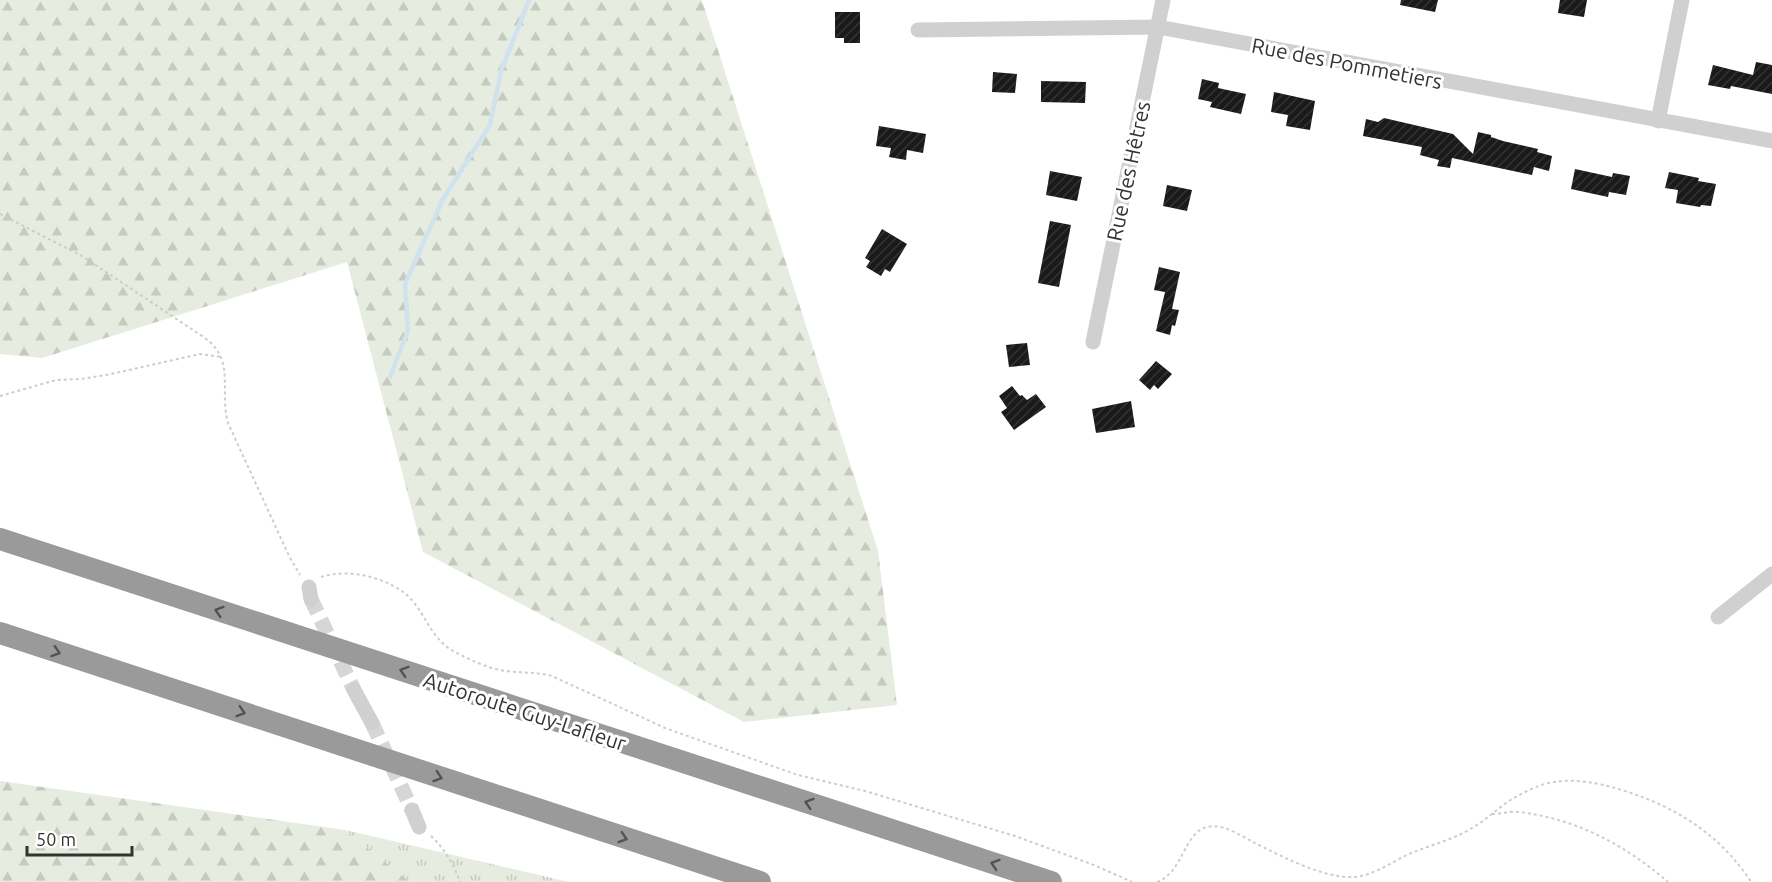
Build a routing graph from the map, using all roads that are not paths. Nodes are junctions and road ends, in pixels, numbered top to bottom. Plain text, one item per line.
1 (1163, 0) edge
2 (1682, 0) edge
3 (1158, 27) junction
4 (918, 30) dead end
5 (1658, 121) junction
6 (1772, 141) edge
7 (1093, 342) dead end
8 (0, 539) edge
9 (1772, 574) edge
10 (1718, 617) dead end
11 (0, 633) edge
12 (354, 690) tunnel mouth
13 (372, 723) tunnel mouth
14 (412, 810) tunnel mouth
15 (419, 827) road end
16 (760, 882) edge
17 (1050, 882) edge

1 - 3 street, Rue des Hêtres
2 - 5 street
3 - 4 street, Rue des Pommetiers
3 - 5 street, Rue des Pommetiers
3 - 7 street, Rue des Hêtres
5 - 6 street, Rue des Pommetiers
17 -> 8 highway, Autoroute Guy-Lafleur
9 - 10 street
11 -> 16 highway
12 - 13 street
14 - 15 street

